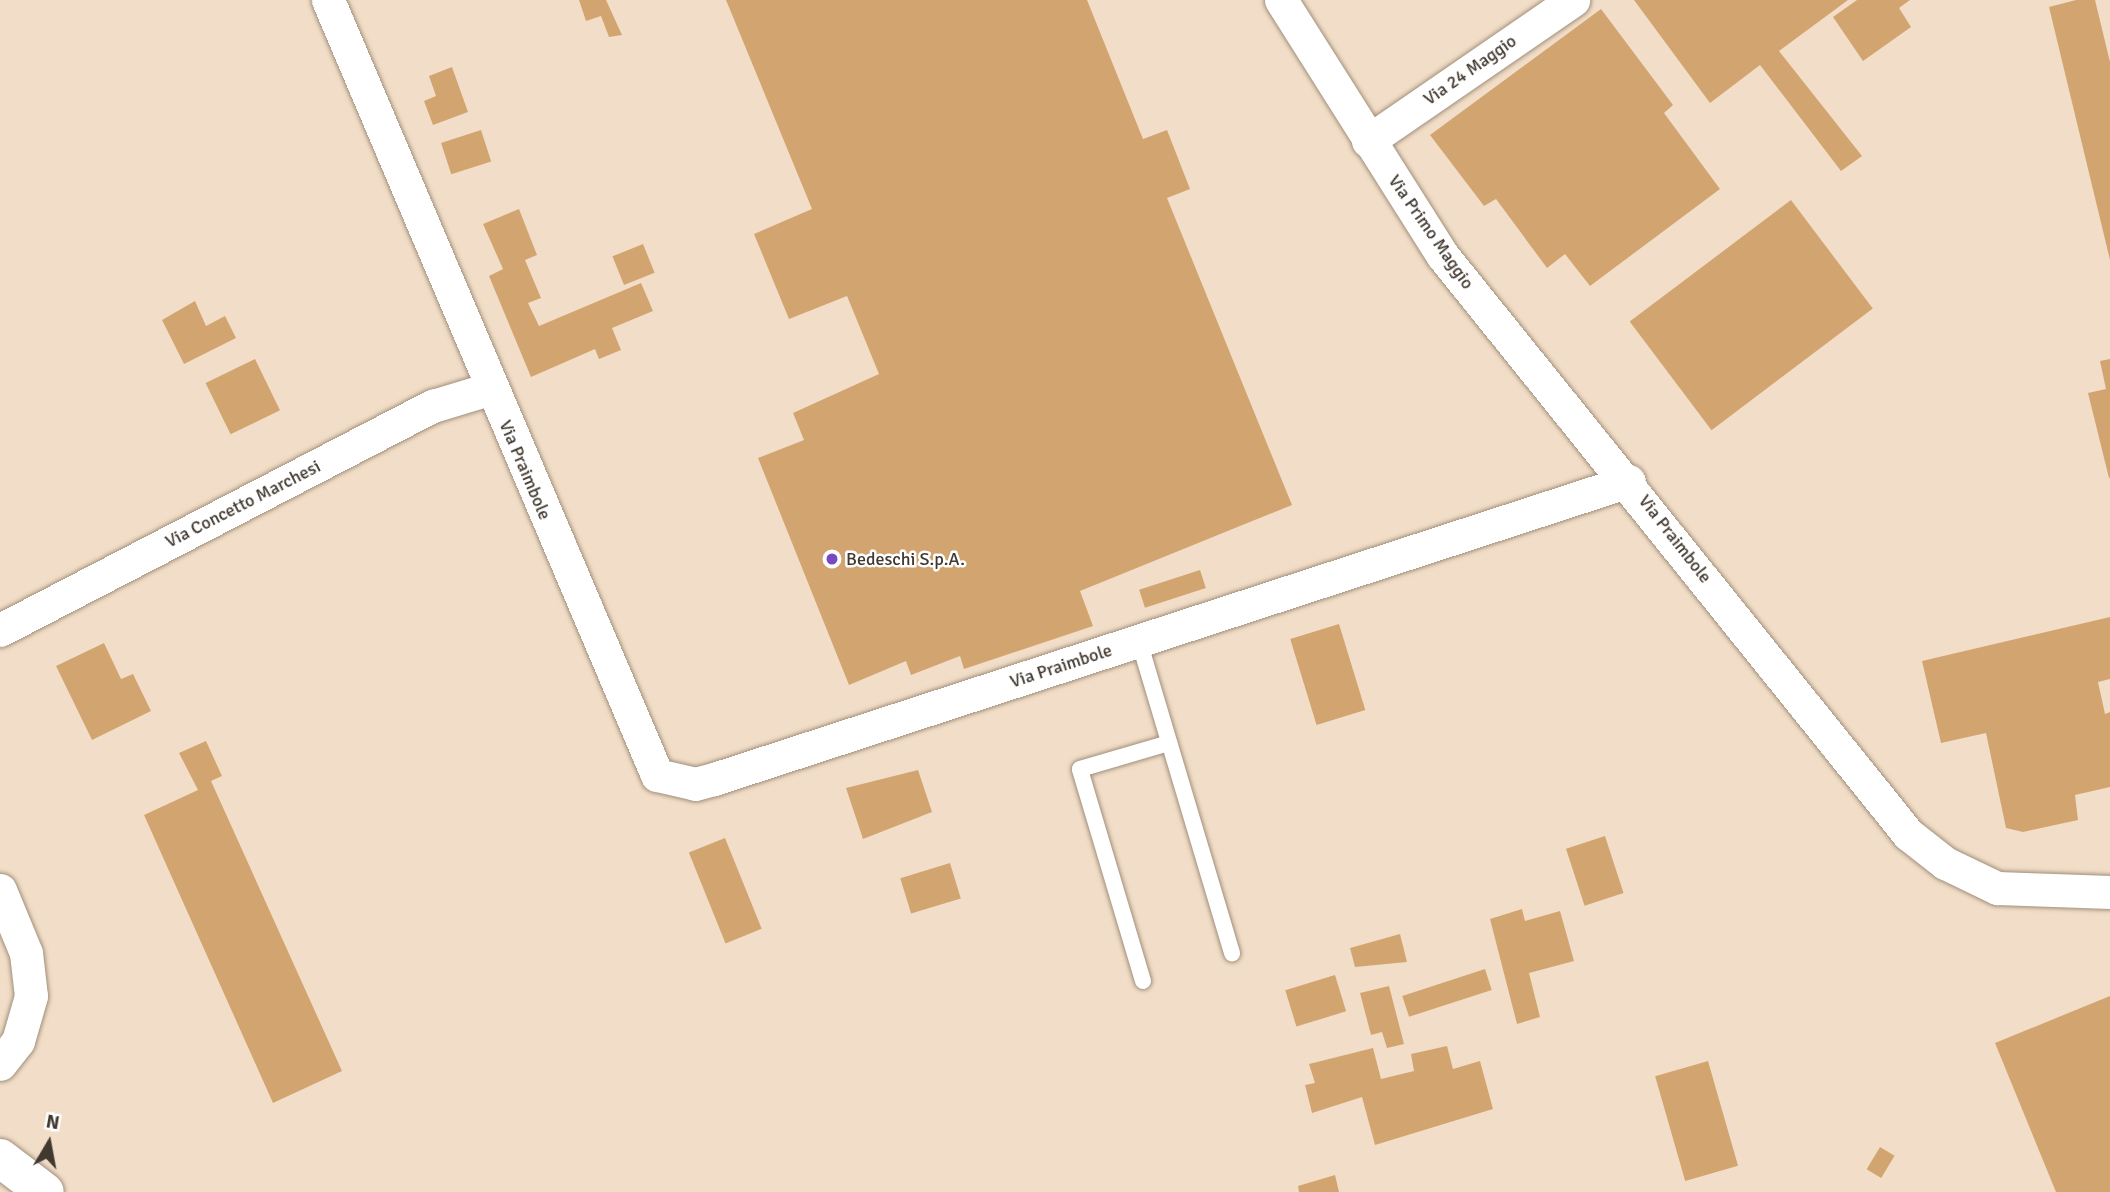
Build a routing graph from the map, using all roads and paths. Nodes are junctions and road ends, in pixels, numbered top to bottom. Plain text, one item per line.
1 (328, 0) edge
2 (1281, 0) edge
3 (1573, 0) edge
4 (1368, 141) junction
5 (489, 389) junction
6 (1629, 481) junction
7 (0, 630) edge
8 (1139, 641) junction
9 (1169, 743) junction
10 (0, 890) edge
11 (2110, 892) edge
12 (1232, 953) dead end
13 (1143, 981) dead end
14 (1, 1064) edge
15 (0, 1157) edge
16 (45, 1192) edge

1 - 5 street, Via Praimbole
2 - 4 street, Via Primo Maggio
3 - 4 street, Via 24 Maggio
4 - 6 street, Via Primo Maggio
5 - 7 street, Via Concetto Marchesi
5 - 8 street, Via Praimbole
6 - 8 street, Via Praimbole
6 - 11 street, Via Praimbole
8 - 9 lane
9 - 12 lane
9 - 13 lane
10 - 14 street
15 - 16 highway

